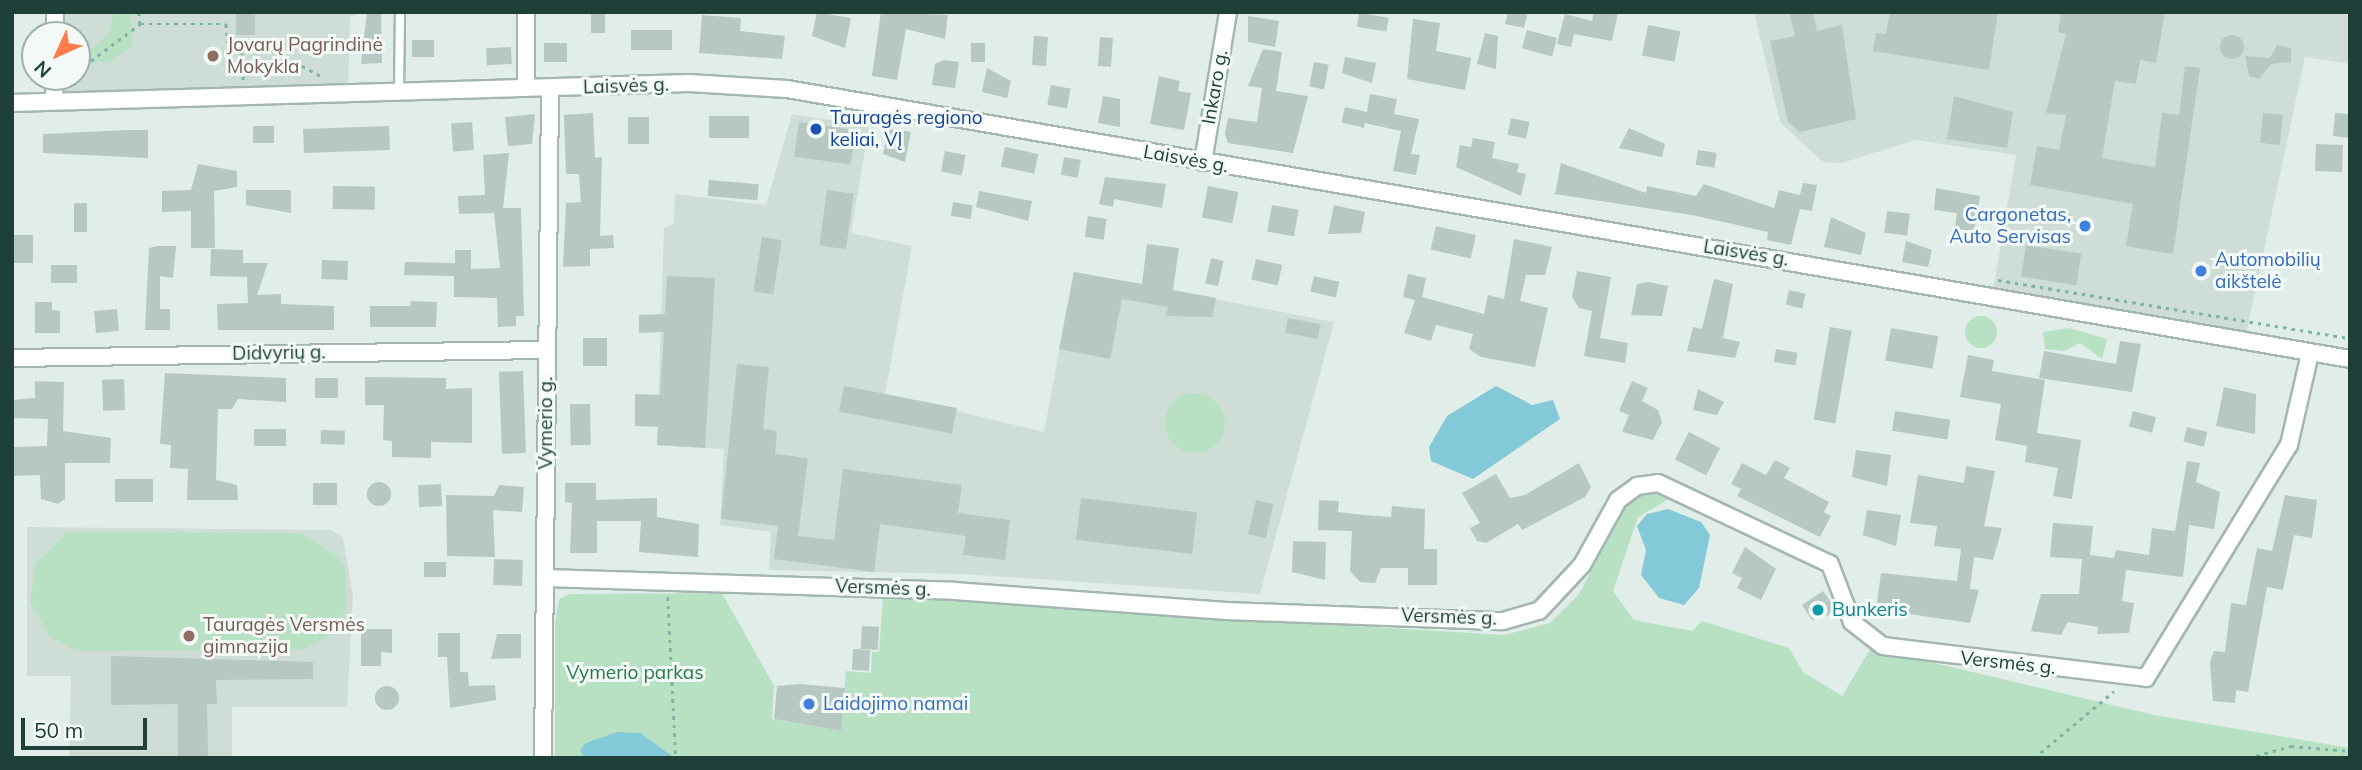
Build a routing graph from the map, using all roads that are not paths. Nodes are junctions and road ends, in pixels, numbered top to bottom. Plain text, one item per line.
1 (400, 12) edge
2 (526, 12) edge
3 (1228, 12) edge
4 (526, 88) junction
5 (550, 88) junction
6 (54, 91) edge
7 (399, 92) junction
8 (54, 101) junction
9 (12, 103) edge
10 (1203, 162) junction
11 (547, 349) junction
12 (2310, 353) junction
13 (12, 358) edge
14 (2350, 359) edge
15 (545, 578) junction
16 (543, 758) edge

1 - 7 lane
2 - 4 street
3 - 10 street, Inkaro g.
4 - 5 street, Laisvės g.
4 - 7 street, Laisvės g.
5 - 10 street, Laisvės g.
5 - 11 street, Vymerio g.
6 - 8 street
7 - 8 street, Laisvės g.
8 - 9 street, Laisvės g.
10 - 12 street, Laisvės g.
11 - 13 street, Didvyrių g.
11 - 15 street, Vymerio g.
12 - 14 street, Laisvės g.
12 - 15 street, Versmės g.
15 - 16 street, Vymerio g.

